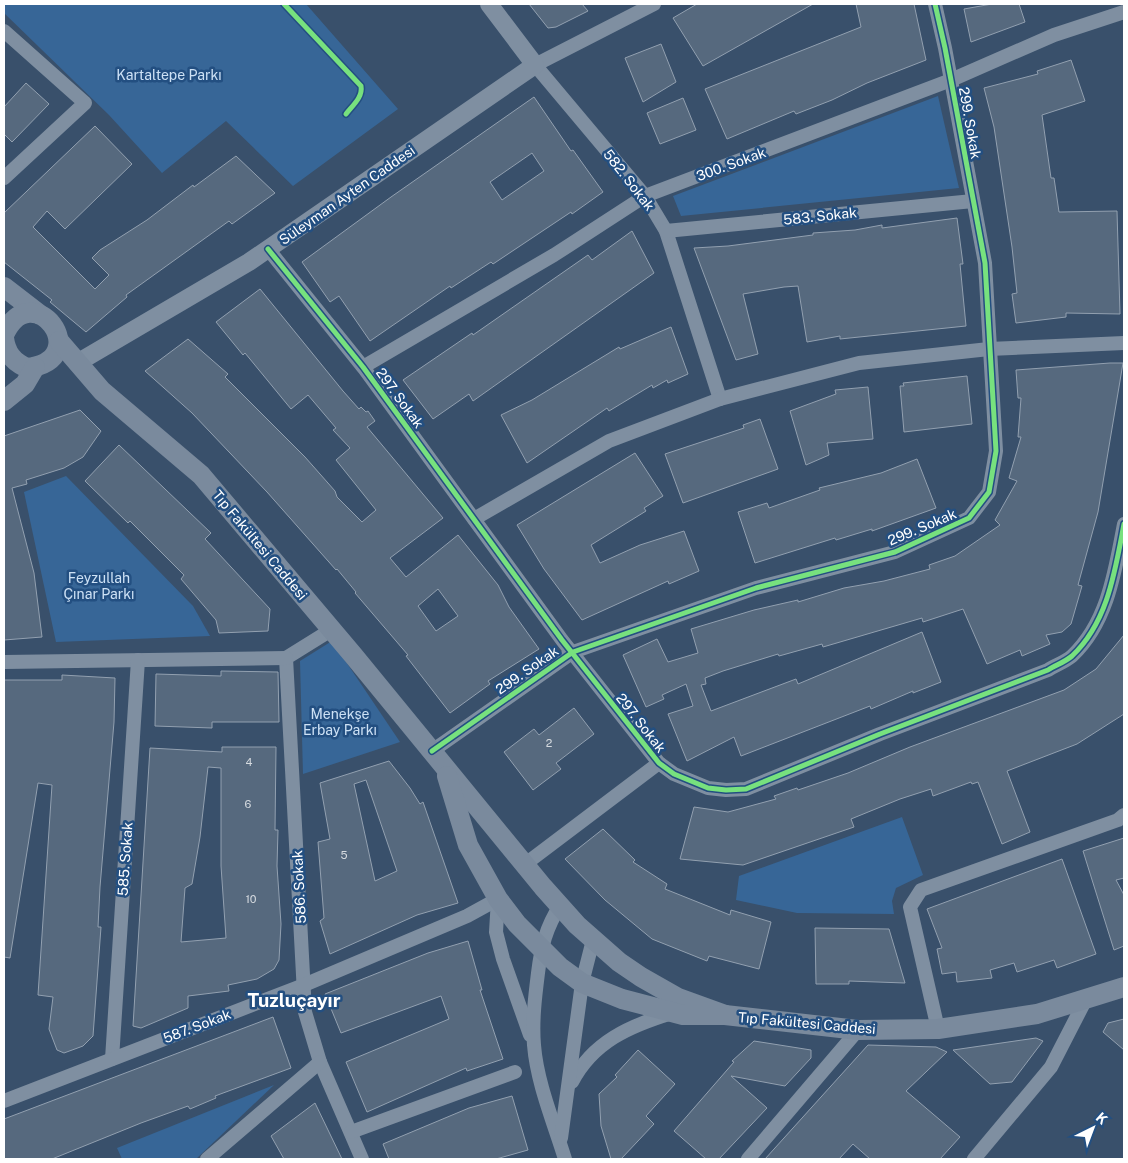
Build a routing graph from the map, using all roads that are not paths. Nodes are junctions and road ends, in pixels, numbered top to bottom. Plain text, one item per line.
1 (489, 4) edge
2 (654, 4) edge
3 (935, 4) edge
4 (1124, 12) edge
5 (4, 31) edge
6 (535, 65) junction
7 (951, 80) junction
8 (4, 178) edge
9 (645, 196) junction
10 (973, 201) junction
11 (666, 231) junction
12 (268, 249) junction
13 (4, 288) edge
14 (38, 314) junction
15 (4, 341) edge
16 (59, 341) junction
17 (1124, 343) edge
18 (989, 349) junction
19 (77, 363) junction
20 (35, 367) junction
21 (363, 367) junction
22 (720, 399) junction
23 (4, 401) edge
24 (474, 519) junction
25 (1124, 524) edge
26 (331, 630) junction
27 (573, 652) junction
28 (286, 658) junction
29 (138, 660) junction
30 (4, 662) edge
31 (432, 751) junction
32 (659, 763) junction
33 (444, 767) junction
34 (1124, 815) edge
35 (524, 865) junction
36 (498, 899) junction
37 (560, 906) junction
38 (593, 940) junction
39 (541, 950) junction
40 (582, 983) junction
41 (304, 985) junction
42 (1124, 987) edge
43 (1088, 997) junction
44 (674, 1013) junction
45 (725, 1015) junction
46 (938, 1029) junction
47 (858, 1030) junction
48 (534, 1047) junction
49 (112, 1059) junction
50 (320, 1062) junction
51 (515, 1072) dead end
52 (568, 1090) junction
53 (4, 1101) edge
54 (351, 1132) junction
55 (560, 1144) junction
56 (207, 1159) edge
57 (362, 1159) edge
58 (565, 1159) edge
59 (748, 1159) edge
60 (974, 1159) edge

1 - 6 street
2 - 6 street
3 - 7 street, 299. Sokak
4 - 7 street, 300. Sokak
5 - 8 street
6 - 9 street, 582. Sokak
6 - 12 street, Süleyman Ayten Caddesi
7 - 9 street, 300. Sokak
7 - 10 street, 299. Sokak
9 - 11 street, 582. Sokak
9 - 21 street, 300. Sokak
10 - 11 street, 583. Sokak
10 - 18 street, 299. Sokak
11 - 22 street, 582. Sokak
12 - 19 street, Süleyman Ayten Caddesi
12 - 21 street, 297. Sokak
13 - 14 main road
14 - 15 main road
14 - 16 main road
15 - 20 main road
16 - 19 main road, Tıp Fakültesi Caddesi
16 - 20 main road
17 - 18 street
18 - 22 street
18 - 27 street, 299. Sokak
19 - 26 main road, Tıp Fakültesi Caddesi
20 - 23 main road
21 - 24 street, 297. Sokak
22 - 24 street
24 - 27 street, 297. Sokak
25 - 32 street, 297. Sokak
26 - 28 street
26 - 31 main road, Tıp Fakültesi Caddesi
27 - 31 street, 299. Sokak
27 - 32 street, 297. Sokak
28 - 29 street
28 - 41 street, 586. Sokak
29 - 30 street
29 - 49 street, 585. Sokak
31 - 33 main road, Tıp Fakültesi Caddesi
32 - 35 street
33 - 35 main road, Tıp Fakültesi Caddesi
33 - 36 main road
34 - 46 street
35 - 37 main road, Tıp Fakültesi Caddesi
36 - 39 main road
36 - 41 street, 587. Sokak
36 - 48 street
37 - 38 main road, Tıp Fakültesi Caddesi
37 - 39 street
38 - 40 street
38 - 45 main road, Tıp Fakültesi Caddesi
39 - 40 main road
39 - 48 street
40 - 44 main road
40 - 52 street
41 - 49 street, 587. Sokak
41 - 50 street, 586. Sokak
42 - 43 main road, Tıp Fakültesi Caddesi
43 - 46 main road, Tıp Fakültesi Caddesi
43 - 60 street
44 - 45 main road
44 - 52 street
45 - 47 main road, Tıp Fakültesi Caddesi
46 - 47 main road, Tıp Fakültesi Caddesi
47 - 59 street
48 - 55 street
49 - 53 street, 587. Sokak
50 - 54 street, 586. Sokak
50 - 56 street
51 - 54 street
52 - 55 street
54 - 57 street, 586. Sokak
55 - 58 street

